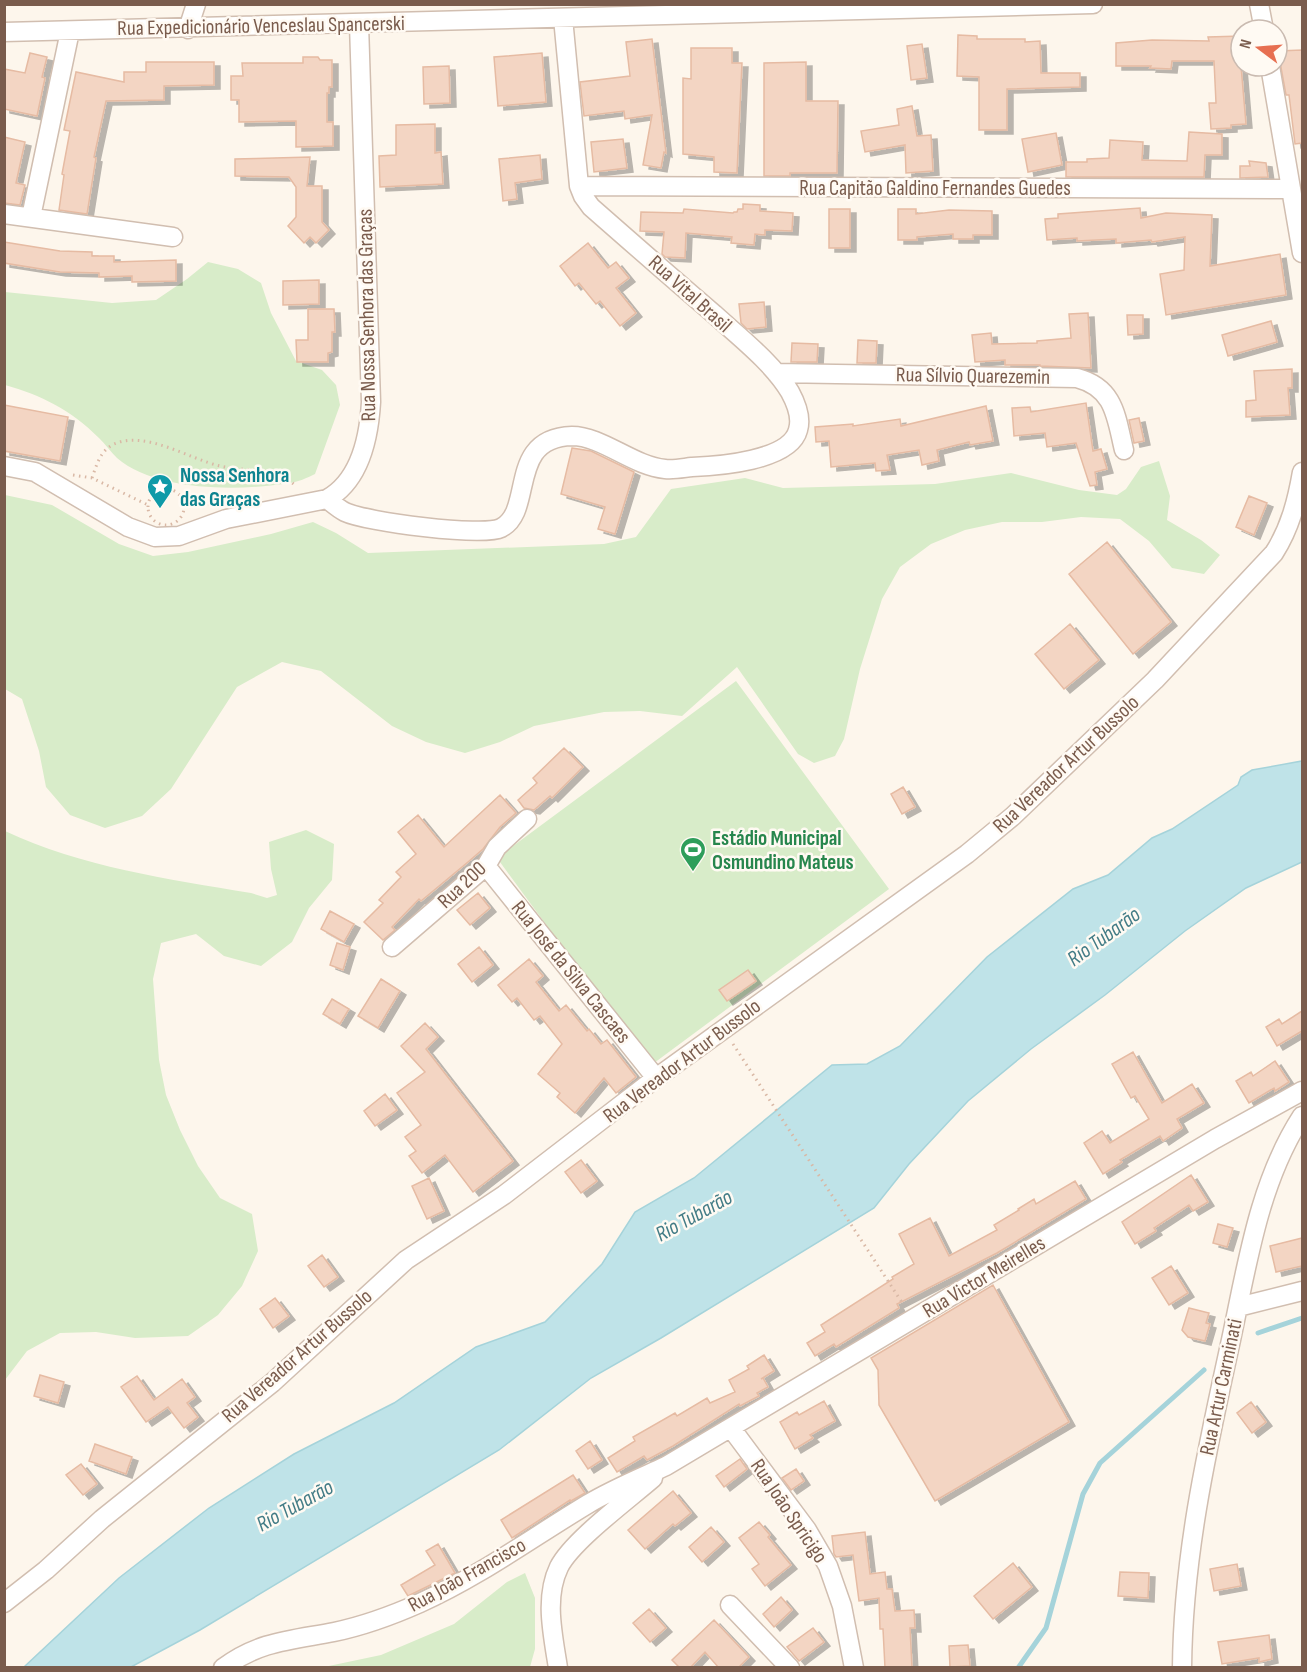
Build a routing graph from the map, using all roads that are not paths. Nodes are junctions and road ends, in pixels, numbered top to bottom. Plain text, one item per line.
1 (196, 4) edge
2 (1093, 4) edge
3 (719, 10) edge
4 (559, 14) edge
5 (359, 24) junction
6 (188, 29) junction
7 (70, 31) junction
8 (4, 32) edge
9 (1272, 78) edge
10 (579, 186) junction
11 (1291, 189) junction
12 (4, 214) edge
13 (31, 217) junction
14 (173, 237) dead end
15 (1302, 253) edge
16 (776, 373) junction
17 (1124, 450) dead end
18 (4, 466) edge
19 (1302, 472) edge
20 (327, 499) junction
21 (527, 819) dead end
22 (486, 866) junction
23 (392, 947) dead end
24 (656, 1078) junction
25 (1302, 1091) edge
26 (1302, 1116) edge
27 (1302, 1291) edge
28 (1238, 1307) junction
29 (731, 1428) junction
30 (666, 1466) junction
31 (4, 1603) edge
32 (730, 1605) dead end
33 (778, 1664) edge
34 (223, 1668) edge
35 (558, 1668) edge
36 (854, 1668) edge
37 (1182, 1668) edge

1 - 6 street
2 - 3 street, Rua Expedicionário Venceslau Spancerski
3 - 4 street, Rua Expedicionário Venceslau Spancerski
4 - 5 street, Rua Expedicionário Venceslau Spancerski
4 - 10 street, Rua Vital Brasil
5 - 6 street, Rua Expedicionário Venceslau Spancerski
5 - 20 street, Rua Nossa Senhora das Graças
6 - 7 street, Rua Expedicionário Venceslau Spancerski
7 - 8 street, Rua Expedicionário Venceslau Spancerski
7 - 13 street
9 - 11 street
10 - 11 street, Rua Capitão Galdino Fernandes Guedes
10 - 16 street, Rua Vital Brasil
11 - 15 street
12 - 13 street
13 - 14 street
16 - 17 street, Rua Sílvio Quarezemin
16 - 20 street, Rua Vital Brasil
18 - 20 street
19 - 24 street, Rua Vereador Artur Bussolo
21 - 22 street, Rua 200
22 - 23 street, Rua 200
22 - 24 street, Rua José da Silva Cascaes
24 - 31 street, Rua Vereador Artur Bussolo
25 - 29 street, Rua Victor Meirelles
26 - 28 street, Rua Artur Carminati
27 - 28 street
28 - 37 street, Rua Artur Carminati
29 - 30 street, Rua Victor Meirelles
29 - 36 street, Rua João Spricigo
30 - 34 street, Rua João Francisco
30 - 35 street
32 - 33 street

